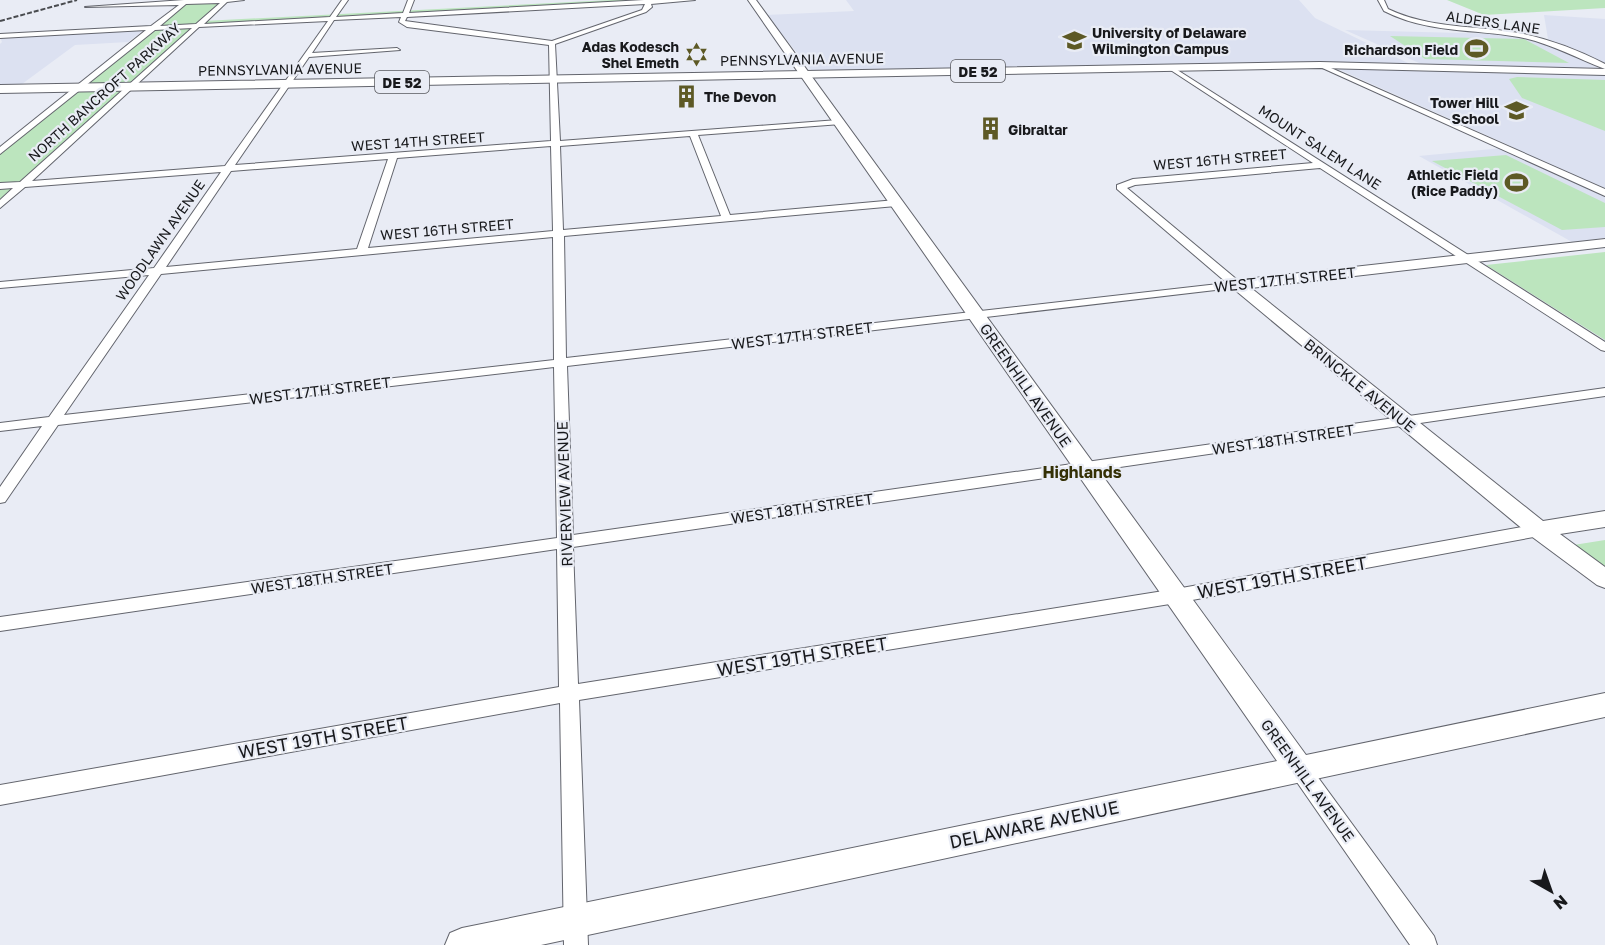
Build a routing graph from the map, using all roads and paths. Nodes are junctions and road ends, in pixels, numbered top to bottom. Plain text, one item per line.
1 (225, 0) edge
2 (241, 0) edge
3 (345, 0) edge
4 (411, 0) edge
5 (611, 0) edge
6 (692, 0) edge
7 (752, 0) edge
8 (1381, 0) edge
9 (186, 1) edge
10 (647, 1) edge
11 (88, 7) dead end
12 (404, 13) junction
13 (333, 16) junction
14 (200, 23) junction
15 (153, 28) junction
16 (2, 37) edge
17 (552, 43) junction
18 (397, 50) dead end
19 (307, 55) junction
20 (1320, 65) junction
21 (1171, 68) junction
22 (1605, 68) edge
23 (1605, 72) edge
24 (803, 74) junction
25 (553, 79) junction
26 (287, 84) junction
27 (130, 87) junction
28 (78, 88) junction
29 (0, 89) edge
30 (838, 122) junction
31 (693, 133) junction
32 (554, 144) junction
33 (0, 151) edge
34 (393, 156) junction
35 (1321, 165) junction
36 (228, 168) junction
37 (23, 184) junction
38 (0, 186) edge
39 (1121, 186) joint
40 (1605, 193) edge
41 (896, 203) junction
42 (0, 205) edge
43 (727, 219) junction
44 (557, 234) junction
45 (1605, 243) edge
46 (361, 252) junction
47 (1467, 259) junction
48 (157, 270) junction
49 (0, 285) edge
50 (1237, 285) junction
51 (976, 315) junction
52 (1605, 347) edge
53 (560, 362) junction
54 (1605, 392) edge
55 (53, 421) junction
56 (1404, 421) junction
57 (0, 427) edge
58 (1084, 467) junction
59 (0, 498) edge
60 (1605, 519) edge
61 (1539, 530) junction
62 (565, 542) junction
63 (1605, 579) edge
64 (1176, 596) junction
65 (0, 624) edge
66 (570, 693) junction
67 (1605, 705) edge
68 (1299, 768) junction
69 (0, 795) edge
70 (576, 933) edge
71 (462, 945) edge
72 (1425, 945) edge

1 - 2 street
1 - 9 street
1 - 14 street, NORTH BANCROFT PARKWAY
3 - 13 street, WOODLAWN AVENUE
4 - 12 street
5 - 12 street
6 - 10 street
7 - 24 street, GREENHILL AVENUE
8 - 22 street, ALDERS LANE
9 - 11 street
9 - 15 street, NORTH BANCROFT PARKWAY
10 - 12 street
10 - 17 street
12 - 13 street
12 - 17 street
13 - 14 street
13 - 19 street, WOODLAWN AVENUE
14 - 15 street
14 - 27 street, NORTH BANCROFT PARKWAY
15 - 16 street
15 - 28 street, NORTH BANCROFT PARKWAY
17 - 25 street, RIVERVIEW AVENUE
18 - 19 street
19 - 26 street, WOODLAWN AVENUE
20 - 21 main road, PENNSYLVANIA AVENUE / DE 52
20 - 23 main road, PENNSYLVANIA AVENUE / DE 52
20 - 40 street
21 - 24 main road, PENNSYLVANIA AVENUE / DE 52
21 - 35 street, MOUNT SALEM LANE
24 - 25 main road, PENNSYLVANIA AVENUE / DE 52
24 - 30 street, GREENHILL AVENUE
25 - 26 main road, PENNSYLVANIA AVENUE / DE 52
25 - 32 street, RIVERVIEW AVENUE
26 - 27 main road, PENNSYLVANIA AVENUE / DE 52
26 - 36 street, WOODLAWN AVENUE
27 - 28 main road, PENNSYLVANIA AVENUE / DE 52
27 - 37 street, NORTH BANCROFT PARKWAY
28 - 29 main road, PENNSYLVANIA AVENUE / DE 52
28 - 33 street, NORTH BANCROFT PARKWAY
30 - 31 street, WEST 14TH STREET
30 - 41 street, GREENHILL AVENUE
31 - 32 street, WEST 14TH STREET
31 - 43 street
32 - 34 street, WEST 14TH STREET
32 - 44 street, RIVERVIEW AVENUE
34 - 36 street, WEST 14TH STREET
34 - 46 street
35 - 39 street, WEST 16TH STREET
35 - 47 street, MOUNT SALEM LANE
36 - 37 street, WEST 14TH STREET
36 - 48 street, WOODLAWN AVENUE
37 - 38 street, WEST 14TH STREET
37 - 42 street, NORTH BANCROFT PARKWAY
39 - 50 street, BRINCKLE AVENUE
41 - 43 street, WEST 16TH STREET
41 - 51 street, GREENHILL AVENUE
43 - 44 street, WEST 16TH STREET
44 - 46 street, WEST 16TH STREET
44 - 53 street, RIVERVIEW AVENUE
45 - 47 street, WEST 17TH STREET
46 - 48 street, WEST 16TH STREET
47 - 50 street, WEST 17TH STREET
47 - 52 street, MOUNT SALEM LANE
48 - 49 street, WEST 16TH STREET
48 - 55 street, WOODLAWN AVENUE
50 - 51 street, WEST 17TH STREET
50 - 56 street, BRINCKLE AVENUE
51 - 53 street, WEST 17TH STREET
51 - 58 street, GREENHILL AVENUE
53 - 55 street, WEST 17TH STREET
53 - 62 street, RIVERVIEW AVENUE
54 - 56 street, WEST 18TH STREET
55 - 57 street, WEST 17TH STREET
55 - 59 street, WOODLAWN AVENUE
56 - 58 street, WEST 18TH STREET
56 - 61 street, BRINCKLE AVENUE
58 - 62 street, WEST 18TH STREET
58 - 64 street, GREENHILL AVENUE
60 - 61 street, WEST 19TH STREET
61 - 63 street, BRINCKLE AVENUE
61 - 64 street, WEST 19TH STREET
62 - 65 street, WEST 18TH STREET
62 - 66 street, RIVERVIEW AVENUE
64 - 66 street, WEST 19TH STREET
64 - 68 street, GREENHILL AVENUE
66 - 69 street, WEST 19TH STREET
66 - 70 street, RIVERVIEW AVENUE
67 - 68 street, DELAWARE AVENUE
68 - 70 street, DELAWARE AVENUE
68 - 72 street, GREENHILL AVENUE
70 - 71 street, DELAWARE AVENUE

